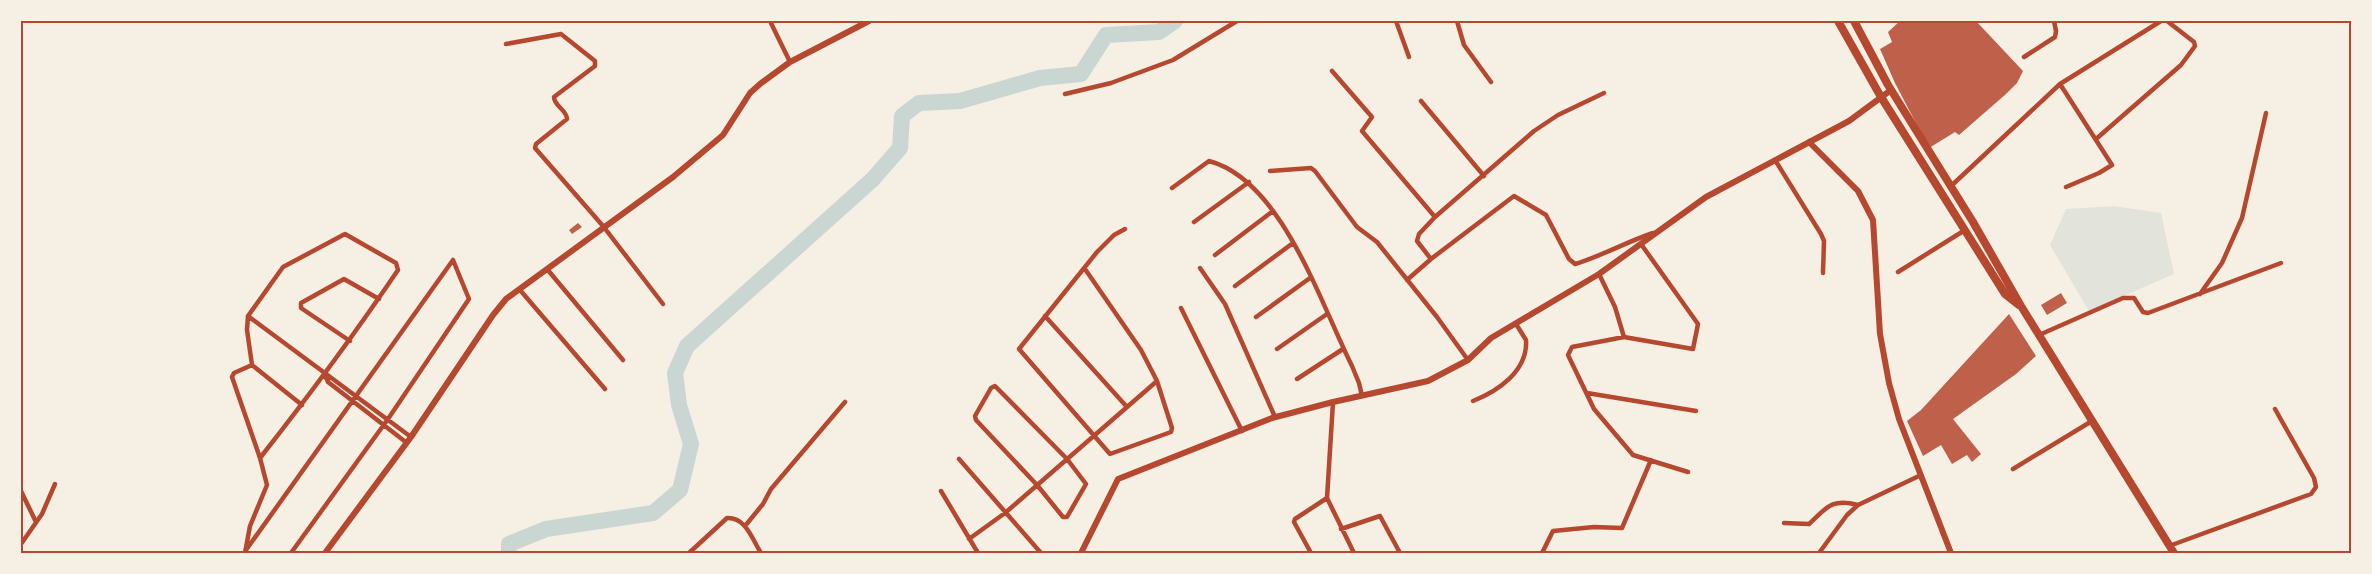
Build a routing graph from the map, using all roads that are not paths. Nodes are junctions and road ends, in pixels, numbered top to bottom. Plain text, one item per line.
1 (770, 21) edge
2 (869, 21) edge
3 (1237, 21) edge
4 (1396, 21) edge
5 (1457, 21) edge
6 (1838, 21) edge
7 (1854, 21) edge
8 (2054, 21) edge
9 (2161, 21) edge
10 (2167, 21) edge
11 (506, 44) dead end
12 (1409, 57) dead end
13 (2024, 57) dead end
14 (790, 62) junction
15 (1332, 71) dead end
16 (1491, 81) dead end
17 (2060, 84) junction
18 (1892, 90) junction
19 (1605, 93) dead end
20 (1065, 94) dead end
21 (1881, 97) junction
22 (1421, 100) dead end
23 (2266, 113) dead end
24 (2096, 139) junction
25 (1809, 142) junction
26 (1775, 160) junction
27 (1270, 171) dead end
28 (1484, 176) junction
29 (1249, 182) junction
30 (1950, 187) junction
31 (2066, 187) dead end
32 (1172, 188) dead end
33 (1273, 211) junction
34 (1436, 217) junction
35 (1194, 222) dead end
36 (603, 226) junction
37 (1125, 229) dead end
38 (1965, 230) junction
39 (1659, 231) junction
40 (1293, 243) junction
41 (1641, 244) junction
42 (1215, 255) dead end
43 (1431, 259) junction
44 (2281, 263) dead end
45 (1200, 268) dead end
46 (1085, 269) junction
47 (547, 270) junction
48 (1898, 272) dead end
49 (1823, 273) dead end
50 (1599, 274) junction
51 (1310, 278) junction
52 (1407, 280) junction
53 (1235, 285) dead end
54 (520, 290) junction
55 (2199, 295) junction
56 (379, 299) junction
57 (663, 304) dead end
58 (2021, 306) junction
59 (1181, 308) dead end
60 (1327, 314) junction
61 (248, 316) junction
62 (1045, 316) junction
63 (1256, 317) dead end
64 (1516, 324) junction
65 (2039, 335) junction
66 (1624, 337) junction
67 (350, 340) junction
68 (1277, 348) dead end
69 (1343, 349) junction
70 (623, 360) dead end
71 (1468, 360) junction
72 (252, 365) junction
73 (325, 375) junction
74 (1297, 380) dead end
75 (1156, 381) junction
76 (605, 389) dead end
77 (1587, 393) junction
78 (357, 396) junction
79 (1362, 397) junction
80 (353, 401) junction
81 (1473, 401) dead end
82 (845, 402) dead end
83 (1332, 402) junction
84 (302, 405) junction
85 (1127, 407) junction
86 (2275, 409) dead end
87 (1696, 411) dead end
88 (1275, 417) junction
89 (388, 419) junction
90 (2092, 420) junction
91 (384, 425) junction
92 (1242, 430) junction
93 (1095, 435) junction
94 (409, 440) junction
95 (260, 458) junction
96 (959, 459) dead end
97 (1066, 459) junction
98 (1651, 460) junction
99 (2013, 469) dead end
100 (1688, 472) dead end
101 (1921, 475) junction
102 (55, 484) dead end
103 (1037, 485) junction
104 (21, 491) edge
105 (941, 491) dead end
106 (1327, 498) junction
107 (1858, 505) junction
108 (1005, 513) junction
109 (36, 522) junction
110 (1784, 523) dead end
111 (745, 526) junction
112 (1341, 529) junction
113 (969, 539) junction
114 (21, 544) edge
115 (2172, 550) edge
116 (245, 551) edge
117 (291, 553) edge
118 (326, 553) edge
119 (689, 553) edge
120 (761, 553) edge
121 (978, 553) edge
122 (1041, 553) edge
123 (1081, 553) edge
124 (1311, 553) edge
125 (1354, 553) edge
126 (1400, 553) edge
127 (1542, 553) edge
128 (1819, 553) edge
129 (1951, 553) edge

1 - 14 street
2 - 14 street
3 - 20 street
4 - 12 street
5 - 16 street
6 - 21 highway
7 - 18 highway
8 - 13 street
9 - 17 street
10 - 24 street
11 - 36 street
14 - 36 street
15 - 34 street
17 - 24 street
17 - 30 street
18 - 21 street
18 - 30 highway
19 - 28 street
21 - 25 street
21 - 38 highway
22 - 28 street
23 - 55 street
24 - 31 street
25 - 26 street
25 - 101 street
26 - 39 street
26 - 49 street
27 - 52 street
28 - 34 street
29 - 32 street
29 - 33 street
29 - 35 street
30 - 58 highway
33 - 40 street
33 - 42 street
34 - 43 street
36 - 47 street
36 - 57 street
37 - 46 street
38 - 48 street
38 - 58 highway
39 - 41 street
39 - 43 street
40 - 51 street
40 - 53 street
41 - 50 street
41 - 66 street
43 - 52 street
44 - 55 street
45 - 88 street
46 - 62 street
46 - 75 street
47 - 54 street
47 - 70 street
50 - 64 street
50 - 66 street
51 - 60 street
51 - 63 street
52 - 71 street
54 - 76 street
54 - 94 street
55 - 65 street
56 - 61 street
56 - 67 street
56 - 67 street
58 - 65 highway
59 - 92 street
60 - 68 street
60 - 69 street
61 - 72 street
61 - 73 street
62 - 85 street
62 - 93 street
64 - 71 street
64 - 81 street
65 - 90 highway
66 - 77 street
67 - 73 street
69 - 74 street
69 - 79 street
71 - 79 street
72 - 84 street
72 - 95 street
73 - 78 street
73 - 80 street
73 - 84 street
75 - 85 street
75 - 93 street
77 - 87 street
77 - 98 street
78 - 80 street
78 - 89 street
78 - 89 street
79 - 83 street
80 - 91 street
80 - 116 street
82 - 111 street
83 - 88 street
83 - 106 street
84 - 95 street
85 - 93 street
86 - 115 street
88 - 92 street
89 - 91 street
89 - 94 street
90 - 99 street
90 - 115 highway
91 - 94 street
91 - 117 street
92 - 123 street
93 - 97 street
94 - 118 street
95 - 116 street
96 - 108 street
97 - 103 street
97 - 103 street
97 - 103 street
98 - 100 street
98 - 127 street
101 - 107 street
101 - 129 street
102 - 109 street
103 - 108 street
104 - 109 street
105 - 113 street
106 - 112 street
106 - 124 street
107 - 110 street
107 - 128 street
108 - 113 street
108 - 122 street
109 - 114 street
111 - 119 street
111 - 120 street
112 - 125 street
112 - 126 street
113 - 121 street

